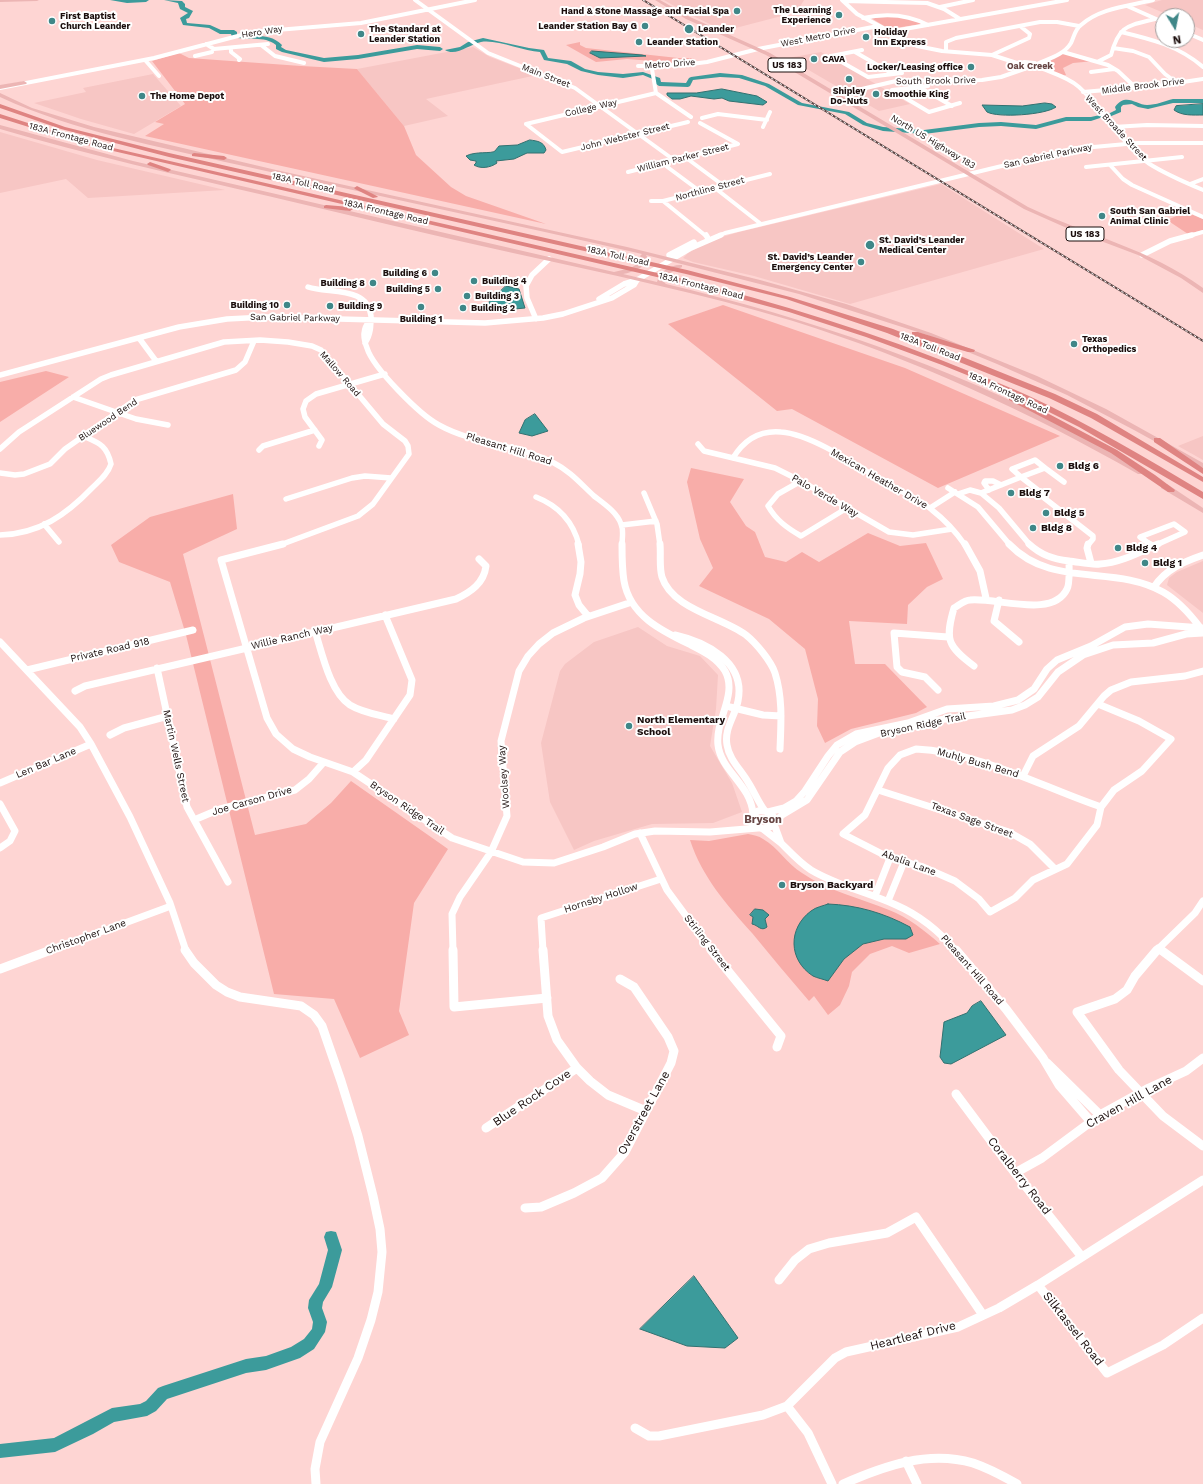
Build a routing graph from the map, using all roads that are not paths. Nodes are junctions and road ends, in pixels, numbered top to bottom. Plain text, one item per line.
1 (37, 0) edge
2 (415, 0) edge
3 (475, 0) edge
4 (657, 0) edge
5 (954, 0) edge
6 (973, 0) edge
7 (1067, 0) edge
8 (1153, 0) edge
9 (0, 1) edge
10 (842, 1) edge
11 (871, 1) edge
12 (906, 1) edge
13 (959, 2) junction
14 (1127, 6) junction
15 (940, 7) junction
16 (428, 10) junction
17 (863, 18) junction
18 (960, 19) junction
19 (1155, 19) joint
20 (928, 25) junction
21 (878, 26) junction
22 (1020, 26) junction
23 (1079, 26) junction
24 (888, 32) junction
25 (1121, 32) junction
26 (206, 44) junction
27 (268, 44) dead end
28 (261, 45) junction
29 (1113, 48) junction
30 (231, 49) junction
31 (758, 49) junction
32 (862, 50) dead end
33 (213, 51) junction
34 (946, 51) junction
35 (855, 52) junction
36 (1063, 52) junction
37 (992, 55) junction
38 (195, 56) dead end
39 (215, 56) dead end
40 (145, 60) junction
41 (239, 60) dead end
42 (651, 61) dead end
43 (1098, 61) junction
44 (304, 63) dead end
45 (1022, 64) junction
46 (1036, 65) junction
47 (638, 66) dead end
48 (1203, 67) edge
49 (652, 68) junction
50 (1027, 68) junction
51 (1114, 69) junction
52 (1091, 72) dead end
53 (902, 73) dead end
54 (1013, 73) junction
55 (891, 74) junction
56 (159, 76) dead end
57 (50, 79) junction
58 (1203, 79) edge
59 (896, 81) junction
60 (24, 83) joint
61 (1178, 83) junction
62 (928, 86) dead end
63 (0, 87) edge
64 (918, 87) junction
65 (1135, 87) junction
66 (17, 88) junction
67 (904, 88) junction
68 (0, 91) edge
69 (656, 91) junction
70 (1083, 92) junction
71 (836, 95) junction
72 (0, 96) edge
73 (7, 98) junction
74 (960, 104) dead end
75 (0, 105) edge
76 (601, 106) junction
77 (952, 106) junction
78 (770, 112) dead end
79 (0, 116) edge
80 (691, 117) junction
81 (702, 118) junction
82 (767, 120) junction
83 (16, 122) junction
84 (688, 122) junction
85 (700, 123) junction
86 (1203, 126) edge
87 (0, 127) edge
88 (763, 127) dead end
89 (1114, 127) junction
90 (638, 133) junction
91 (1128, 143) junction
92 (1203, 143) edge
93 (562, 152) joint
94 (685, 157) junction
95 (1182, 157) dead end
96 (224, 158) junction
97 (674, 160) junction
98 (1147, 162) junction
99 (662, 163) junction
100 (1110, 166) junction
101 (1086, 167) dead end
102 (168, 170) junction
103 (628, 172) dead end
104 (770, 174) dead end
105 (967, 174) junction
106 (1203, 179) edge
107 (1190, 184) junction
108 (724, 186) junction
109 (357, 188) junction
110 (713, 188) junction
111 (1203, 190) edge
112 (701, 192) junction
113 (651, 200) dead end
114 (663, 201) junction
115 (326, 207) junction
116 (1203, 217) edge
117 (757, 224) junction
118 (1203, 232) edge
119 (708, 238) junction
120 (569, 245) junction
121 (636, 251) junction
122 (559, 253) junction
123 (1142, 255) junction
124 (549, 259) junction
125 (670, 260) junction
126 (694, 265) junction
127 (606, 271) junction
128 (637, 280) junction
129 (665, 286) junction
130 (308, 287) dead end
131 (1203, 291) edge
132 (800, 302) junction
133 (536, 319) junction
134 (370, 320) junction
135 (866, 334) junction
136 (139, 338) junction
137 (254, 341) junction
138 (971, 350) junction
139 (156, 361) junction
140 (385, 374) junction
141 (0, 375) edge
142 (349, 384) junction
143 (73, 397) junction
144 (116, 412) junction
145 (168, 425) dead end
146 (315, 430) junction
147 (83, 436) junction
148 (1156, 440) junction
149 (698, 444) dead end
150 (318, 446) dead end
151 (0, 449) edge
152 (259, 450) dead end
153 (733, 458) junction
154 (1203, 466) edge
155 (1045, 468) junction
156 (1203, 472) edge
157 (0, 473) edge
158 (1021, 477) junction
159 (391, 478) junction
160 (1203, 480) edge
161 (801, 481) junction
162 (1064, 482) dead end
163 (1001, 485) junction
164 (948, 488) dead end
165 (989, 490) junction
166 (1171, 490) junction
167 (644, 493) dead end
168 (957, 493) junction
169 (981, 493) junction
170 (1203, 496) edge
171 (536, 498) dead end
172 (286, 499) dead end
173 (847, 508) junction
174 (930, 508) junction
175 (1203, 511) edge
176 (656, 521) junction
177 (44, 524) junction
178 (622, 525) junction
179 (952, 529) junction
180 (0, 535) edge
181 (59, 542) dead end
182 (1152, 546) junction
183 (1203, 555) edge
184 (479, 559) dead end
185 (221, 560) joint
186 (1069, 561) junction
187 (1090, 563) junction
188 (1071, 573) junction
189 (1154, 587) junction
190 (986, 598) junction
191 (999, 600) junction
192 (632, 602) junction
193 (385, 615) junction
194 (588, 616) junction
195 (193, 630) dead end
196 (659, 630) junction
197 (1202, 630) edge
198 (315, 631) junction
199 (948, 637) junction
200 (0, 642) edge
201 (1019, 642) dead end
202 (246, 647) junction
203 (974, 666) dead end
204 (157, 668) junction
205 (27, 670) junction
206 (1203, 671) edge
207 (938, 690) dead end
208 (75, 691) dead end
209 (1098, 704) junction
210 (726, 706) junction
211 (735, 708) junction
212 (168, 716) junction
213 (781, 716) junction
214 (394, 719) junction
215 (110, 735) dead end
216 (91, 744) junction
217 (780, 749) dead end
218 (324, 762) junction
219 (353, 772) junction
220 (1023, 776) junction
221 (0, 783) edge
222 (878, 790) junction
223 (0, 804) edge
224 (1101, 807) junction
225 (766, 811) junction
226 (752, 816) junction
227 (194, 820) junction
228 (775, 823) junction
229 (760, 828) junction
230 (724, 830) junction
231 (640, 833) junction
232 (843, 834) joint
233 (782, 843) junction
234 (0, 848) edge
235 (491, 852) junction
236 (890, 858) junction
237 (904, 862) junction
238 (1055, 869) junction
239 (661, 879) junction
240 (228, 882) dead end
241 (875, 896) junction
242 (888, 901) junction
243 (1203, 901) edge
244 (171, 906) junction
245 (1158, 948) junction
246 (0, 968) edge
247 (620, 979) dead end
248 (1203, 981) edge
249 (547, 998) junction
250 (777, 1047) dead end
251 (1043, 1058) junction
252 (1203, 1058) edge
253 (577, 1068) junction
254 (1141, 1093) junction
255 (956, 1094) dead end
256 (646, 1111) junction
257 (1100, 1115) junction
258 (1091, 1122) junction
259 (486, 1128) dead end
260 (1203, 1146) edge
261 (1016, 1173) junction
262 (1203, 1180) edge
263 (525, 1208) dead end
264 (1082, 1257) junction
265 (779, 1280) dead end
266 (1038, 1285) junction
267 (983, 1315) junction
268 (1203, 1318) edge
269 (787, 1406) junction
270 (635, 1428) dead end
271 (906, 1461) junction
272 (316, 1484) edge
273 (832, 1484) edge
274 (843, 1484) edge
275 (917, 1484) edge
276 (1017, 1484) edge

1 - 9 main road
2 - 16 street, Main Street
3 - 16 street, Hero Way
4 - 31 main road, North US Highway 183 / US 183
5 - 13 street
6 - 13 street
7 - 18 street
8 - 14 street
10 - 11 street
10 - 17 street
11 - 12 street
12 - 15 street
13 - 15 street
14 - 19 street
14 - 23 street
15 - 18 street
16 - 26 street, Hero Way
16 - 76 street, Main Street
17 - 20 street
17 - 21 street
18 - 20 street
19 - 25 street
20 - 24 street
21 - 24 street
21 - 31 street, West Metro Drive
22 - 23 street
22 - 34 street
22 - 37 street
23 - 36 street
24 - 34 street
25 - 29 street
25 - 48 street
26 - 33 street
26 - 40 street, Hero Way
27 - 28 street
28 - 30 street
28 - 44 street
29 - 43 street
29 - 61 street
30 - 33 street
30 - 41 street
31 - 49 street, Metro Drive
31 - 71 main road, North US Highway 183 / US 183
32 - 35 street
33 - 38 street
33 - 39 street
34 - 37 street
35 - 55 street
35 - 55 street
36 - 43 street
36 - 46 street
37 - 45 street
40 - 56 street
40 - 57 street, Hero Way
42 - 49 street
43 - 51 street
45 - 46 street
45 - 50 street
45 - 54 street, South Brook Drive
46 - 50 street
46 - 70 street, West Broade Street
47 - 49 street, Metro Drive
49 - 69 street
50 - 54 street, South Brook Drive
51 - 52 street
51 - 65 street
53 - 55 street
54 - 59 street, South Brook Drive
55 - 59 street
57 - 60 street, Hero Way
57 - 66 street, Hero Way
58 - 61 street, Middle Brook Drive
59 - 67 street
59 - 71 street, South Brook Drive
60 - 63 main road
61 - 65 street, Middle Brook Drive
62 - 64 street
64 - 67 street
64 - 77 street
65 - 70 street, Middle Brook Drive
66 - 68 street, Hero Way
66 - 73 main road
67 - 77 street
69 - 76 street, College Way
69 - 80 street
70 - 89 street, West Broade Street
71 - 105 main road, North US Highway 183 / US 183
72 - 73 main road, 183A Frontage Road
73 - 96 main road, 183A Frontage Road
74 - 77 street
75 - 96 highway
75 - 120 highway, 183A Toll Road
76 - 90 street, Main Street
76 - 93 street, College Way
78 - 82 street
79 - 83 highway, 183A Toll Road
80 - 81 street
80 - 84 street
81 - 82 street
81 - 85 street
82 - 88 street
83 - 102 highway
83 - 122 highway, 183A Toll Road
84 - 85 street, John Webster Street
84 - 90 street, John Webster Street
85 - 94 street, William Parker Street
86 - 89 street
87 - 102 main road, 183A Frontage Road
89 - 91 street, West Broade Street
90 - 93 street, John Webster Street
90 - 97 street, Main Street
91 - 92 street, San Gabriel Parkway
91 - 98 street, West Broade Street
91 - 105 street, San Gabriel Parkway
94 - 97 street, William Parker Street
94 - 108 street
95 - 98 street
96 - 109 main road, 183A Frontage Road
97 - 99 street, William Parker Street
98 - 100 street
98 - 107 street, West Broade Street
99 - 103 street, William Parker Street
99 - 112 street
100 - 101 street
100 - 116 street
102 - 115 main road, 183A Frontage Road
104 - 108 street, Northline Street
105 - 117 street, San Gabriel Parkway
105 - 123 main road, North US Highway 183 / US 183
106 - 107 street
107 - 111 street, West Broade Street
108 - 110 street, Northline Street
109 - 120 highway
109 - 121 main road, 183A Frontage Road
110 - 112 street, Northline Street
110 - 117 street
110 - 117 street
112 - 114 street, Northline Street
113 - 114 street, Northline Street
114 - 119 street
115 - 122 highway
115 - 124 main road, 183A Frontage Road
117 - 119 street, San Gabriel Parkway
118 - 123 street
119 - 125 street, San Gabriel Parkway
120 - 132 highway, 183A Toll Road
121 - 125 main road, 183A Frontage Road
121 - 127 main road
122 - 135 highway, 183A Toll Road
123 - 131 main road, North US Highway 183 / US 183
124 - 127 main road, 183A Frontage Road
124 - 133 street
125 - 126 main road, 183A Frontage Road
125 - 128 street, San Gabriel Parkway
126 - 129 main road
126 - 138 main road, 183A Frontage Road
127 - 128 main road, 183A Frontage Road
128 - 129 main road, 183A Frontage Road
128 - 133 street, San Gabriel Parkway
129 - 166 main road, 183A Frontage Road
130 - 134 street, Pleasant Hill Road
132 - 138 highway
132 - 160 highway, 183A Toll Road
133 - 134 street, San Gabriel Parkway
134 - 136 street, San Gabriel Parkway
134 - 140 street, Pleasant Hill Road
135 - 166 highway
135 - 170 highway, 183A Toll Road
136 - 139 street
136 - 141 street, San Gabriel Parkway
137 - 139 street, Mallow Road
137 - 142 street, Mallow Road
137 - 144 street, Bluewood Bend
138 - 148 main road, 183A Frontage Road
139 - 143 street, Mallow Road
140 - 142 street
140 - 178 street, Pleasant Hill Road
142 - 146 street
142 - 159 street, Mallow Road
143 - 144 street
143 - 151 street, Mallow Road
144 - 145 street
144 - 147 street, Bluewood Bend
146 - 150 street
146 - 152 street
147 - 157 street, Bluewood Bend
147 - 177 street
148 - 154 main road, 183A Frontage Road
148 - 156 highway
149 - 153 street, Palo Verde Way
153 - 161 street, Palo Verde Way
153 - 174 street, Mexican Heather Drive
155 - 158 street
155 - 158 street
155 - 162 street
158 - 163 street
158 - 187 street
159 - 172 street
159 - 185 street, Mallow Road
161 - 173 street, Palo Verde Way
161 - 173 street
163 - 165 street
163 - 165 street
164 - 168 street
165 - 169 street
166 - 175 main road, 183A Frontage Road
167 - 176 street
168 - 169 street
168 - 174 street
168 - 188 street
169 - 186 street
171 - 194 street
173 - 179 street, Palo Verde Way
174 - 179 street, Mexican Heather Drive
176 - 178 street
176 - 213 street
177 - 180 street
177 - 181 street
178 - 192 street
179 - 190 street, Mexican Heather Drive
182 - 182 street
182 - 187 street
183 - 189 street
184 - 193 street, Willie Ranch Way
185 - 202 street, Bryson Ridge Trail
186 - 187 street
186 - 188 street
188 - 189 street
188 - 191 street
189 - 197 street
190 - 191 street
190 - 199 street
191 - 201 street
192 - 194 street, Woolsey Way
192 - 196 street
193 - 198 street, Willie Ranch Way
193 - 214 street
194 - 235 street, Woolsey Way
195 - 205 street, Private Road 918
196 - 210 street
196 - 211 street
197 - 225 street, Bryson Ridge Trail
197 - 228 street, Bryson Ridge Trail
198 - 202 street, Willie Ranch Way
198 - 214 street
199 - 203 street
199 - 207 street
200 - 205 street
202 - 204 street, Willie Ranch Way
202 - 218 street, Bryson Ridge Trail
204 - 208 street, Willie Ranch Way
204 - 212 street, Martin Wells Street
205 - 216 street
206 - 209 street
209 - 220 street
209 - 224 street
210 - 211 street
210 - 226 street
211 - 213 street
211 - 225 street
212 - 215 street
212 - 227 street, Martin Wells Street
213 - 217 street
214 - 219 street
216 - 221 street, Len Bar Lane
216 - 244 street
218 - 219 street, Bryson Ridge Trail
218 - 227 street, Joe Carson Drive
219 - 235 street, Bryson Ridge Trail
220 - 222 street, Muhly Bush Bend
220 - 224 street, Muhly Bush Bend
222 - 232 street, Muhly Bush Bend
222 - 238 street, Texas Sage Street
223 - 234 street
224 - 238 street
225 - 226 street
225 - 228 street
226 - 229 street
226 - 230 street, Bryson Ridge Trail
227 - 240 street, Martin Wells Street
228 - 229 street
228 - 233 street, Pleasant Hill Road
229 - 230 street, Bryson Ridge Trail
229 - 233 street, Pleasant Hill Road
230 - 231 street, Bryson Ridge Trail
231 - 235 street, Bryson Ridge Trail
231 - 239 street, Stirling Street
232 - 236 street, Abalia Lane
233 - 241 street, Pleasant Hill Road
235 - 249 street, Woolsey Way
236 - 237 street, Abalia Lane
236 - 241 street
237 - 238 street, Abalia Lane
237 - 242 street
239 - 249 street, Hornsby Hollow
239 - 250 street, Stirling Street
241 - 242 street, Pleasant Hill Road
242 - 251 street, Pleasant Hill Road
243 - 245 street
244 - 246 street, Christopher Lane
244 - 272 street
245 - 248 street
245 - 254 street
247 - 256 street, Overstreet Lane
249 - 253 street
251 - 257 street, Pleasant Hill Road
251 - 258 street, Pleasant Hill Road
252 - 254 street, Craven Hill Lane
253 - 256 street
253 - 259 street, Blue Rock Cove
254 - 257 street, Craven Hill Lane
254 - 260 street
255 - 261 street, Coralberry Road
256 - 263 street, Overstreet Lane
257 - 258 street, Craven Hill Lane
258 - 261 street, Craven Hill Lane
261 - 264 street, Coralberry Road
262 - 264 street, Heartleaf Drive
264 - 266 street, Heartleaf Drive
265 - 267 street
266 - 267 street, Heartleaf Drive
266 - 268 street, Silktassel Road
267 - 269 street, Heartleaf Drive
269 - 270 street, Heartleaf Drive
269 - 273 street
271 - 274 street
271 - 275 street
271 - 276 street

